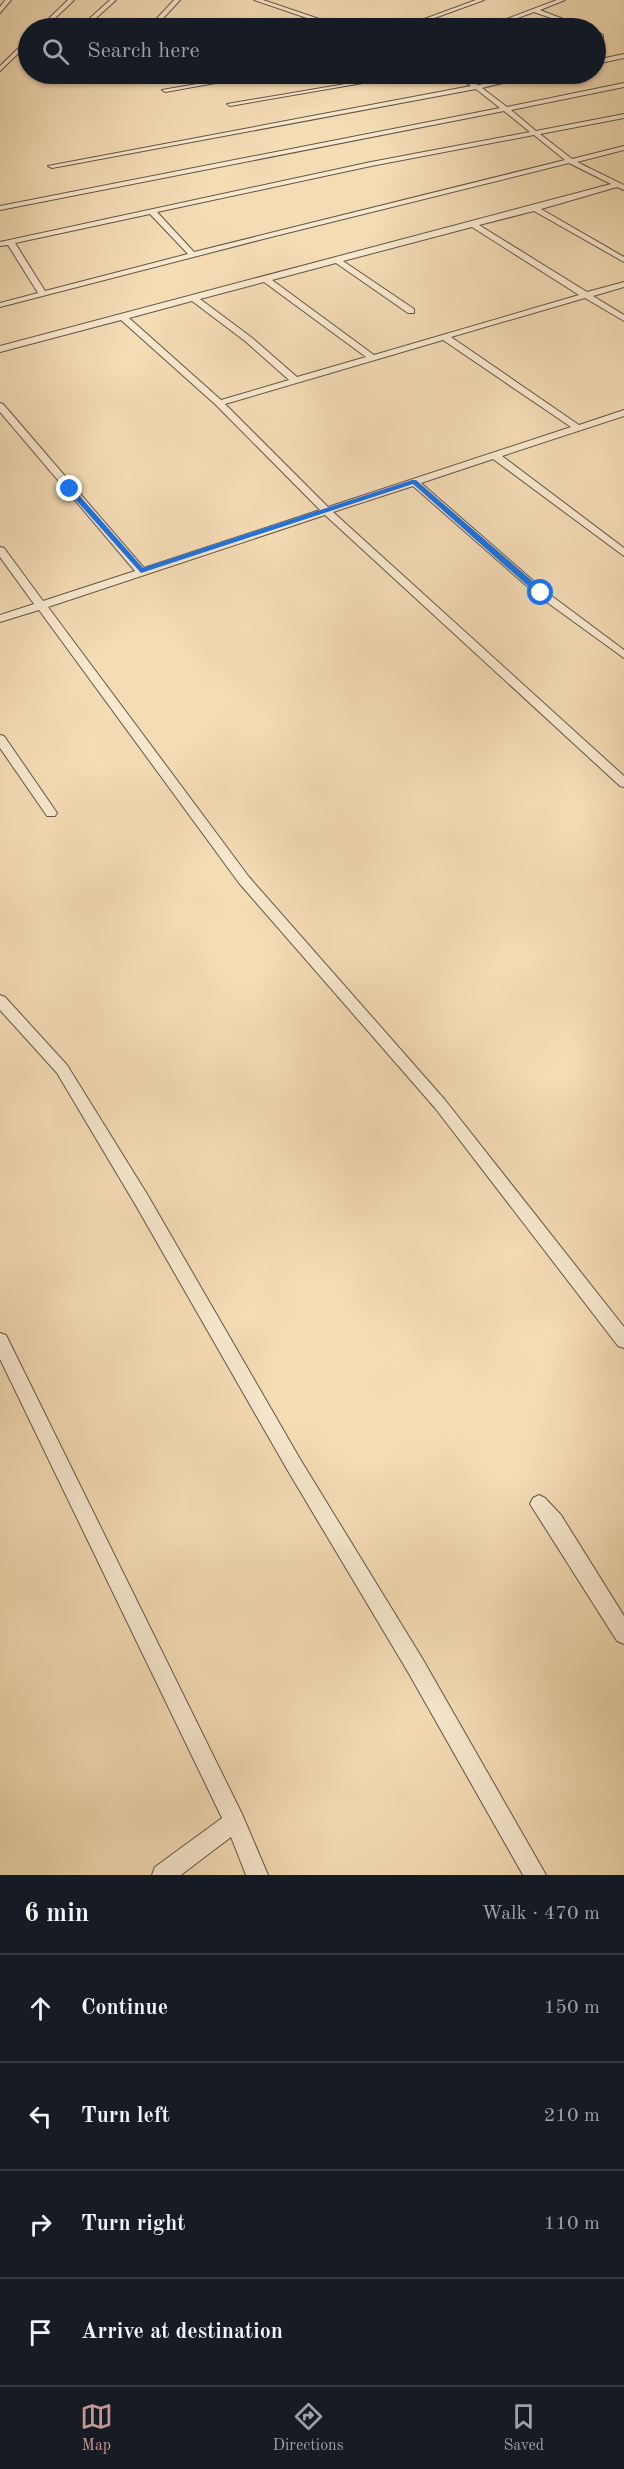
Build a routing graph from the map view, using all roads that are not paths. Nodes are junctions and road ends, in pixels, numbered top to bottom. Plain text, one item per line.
1 (8, 0) edge
2 (71, 0) edge
3 (113, 0) edge
4 (177, 0) edge
5 (257, 0) edge
6 (481, 0) edge
7 (562, 0) edge
8 (534, 10) junction
9 (0, 11) edge
10 (52, 18) edge
11 (93, 18) edge
12 (160, 18) edge
13 (311, 18) edge
14 (431, 18) edge
15 (513, 18) edge
16 (556, 18) edge
17 (18, 51) edge
18 (624, 56) edge
19 (606, 60) edge
20 (0, 69) edge
21 (201, 84) edge
22 (351, 84) edge
23 (473, 84) edge
24 (491, 84) edge
25 (624, 85) edge
26 (478, 87) junction
27 (165, 90) dead end
28 (230, 104) dead end
29 (508, 111) junction
30 (624, 116) edge
31 (536, 134) junction
32 (624, 147) edge
33 (570, 160) junction
34 (52, 166) dead end
35 (278, 185) dead end
36 (620, 186) edge
37 (0, 208) edge
38 (535, 208) junction
39 (152, 212) junction
40 (472, 224) junction
41 (10, 242) junction
42 (0, 244) edge
43 (192, 254) junction
44 (335, 259) junction
45 (624, 260) edge
46 (264, 278) junction
47 (624, 284) edge
48 (42, 293) junction
49 (587, 297) junction
50 (193, 298) junction
51 (0, 304) edge
52 (411, 311) dead end
53 (123, 317) junction
54 (624, 319) edge
55 (445, 337) junction
56 (0, 349) edge
57 (373, 358) junction
58 (296, 381) junction
59 (219, 403) junction
60 (0, 406) edge
61 (624, 413) edge
62 (578, 428) junction
63 (495, 456) junction
64 (414, 482) junction
65 (325, 510) junction
66 (0, 550) edge
67 (624, 553) edge
68 (141, 571) junction
69 (42, 605) junction
70 (0, 619) edge
71 (624, 655) edge
72 (0, 739) edge
73 (624, 783) edge
74 (51, 813) dead end
75 (0, 1001) edge
76 (624, 1340) edge
77 (0, 1341) edge
78 (539, 1504) dead end
79 (624, 1634) edge
80 (235, 1821) junction
81 (163, 1875) edge
82 (256, 1875) edge
83 (535, 1875) edge

1 - 9 street
2 - 10 street
3 - 11 street
4 - 12 street
5 - 13 street
6 - 14 street
7 - 8 street
8 - 15 street
8 - 16 street
17 - 20 street
18 - 19 street
21 - 27 street
22 - 28 street
23 - 26 street
24 - 26 street
25 - 29 street
26 - 29 street
26 - 34 street
29 - 31 street
29 - 37 street
30 - 31 street
31 - 33 street
31 - 41 street
32 - 33 street
33 - 36 street
33 - 43 street
35 - 39 street
36 - 38 street
38 - 40 street
38 - 45 street
39 - 41 street
39 - 43 street
40 - 44 street
40 - 49 street
41 - 42 street
41 - 48 street
43 - 48 street
44 - 46 street
44 - 52 street
46 - 50 street
46 - 57 street
47 - 49 street
48 - 51 street
49 - 54 street
49 - 55 street
50 - 53 street
50 - 58 street
53 - 56 street
53 - 59 street
55 - 57 street
55 - 62 street
57 - 58 street
58 - 59 street
59 - 65 street
60 - 68 street
61 - 62 street
62 - 63 street
63 - 64 street
63 - 67 street
64 - 65 street
64 - 71 street
65 - 68 street
65 - 73 street
66 - 69 street
68 - 69 street
69 - 70 street
69 - 76 street
72 - 74 street
75 - 83 street
77 - 80 street
78 - 79 street
80 - 81 street
80 - 82 street

